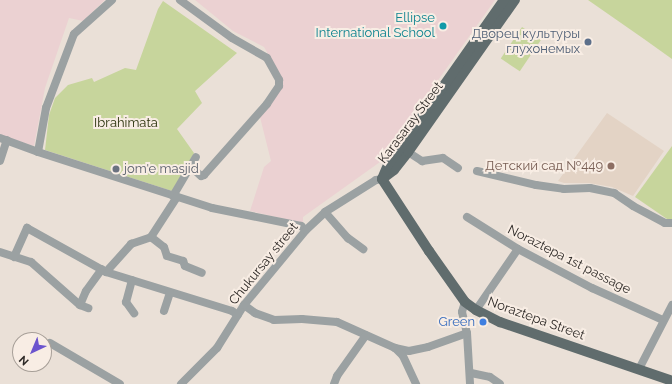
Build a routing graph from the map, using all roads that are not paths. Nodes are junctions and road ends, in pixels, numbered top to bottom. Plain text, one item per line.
1 (112, 0) edge
2 (180, 0) edge
3 (504, 0) edge
4 (515, 0) edge
5 (3, 139) edge
6 (38, 152) junction
7 (408, 152) junction
8 (196, 157) dead end
9 (0, 161) edge
10 (191, 167) junction
11 (458, 168) dead end
12 (477, 171) dead end
13 (382, 179) junction
14 (175, 197) junction
15 (325, 212) junction
16 (467, 217) dead end
17 (672, 223) edge
18 (306, 230) junction
19 (151, 238) junction
20 (364, 249) dead end
21 (518, 250) junction
22 (0, 252) edge
23 (14, 257) junction
24 (104, 271) junction
25 (202, 272) dead end
26 (132, 280) junction
27 (170, 293) junction
28 (465, 302) junction
29 (80, 305) junction
30 (244, 305) junction
31 (672, 305) edge
32 (88, 308) dead end
33 (476, 310) junction
34 (164, 311) dead end
35 (134, 313) dead end
36 (238, 315) junction
37 (663, 320) junction
38 (467, 334) junction
39 (366, 335) junction
40 (52, 344) edge
41 (396, 348) junction
42 (639, 369) junction
43 (471, 373) junction
44 (672, 381) edge
45 (120, 384) edge
46 (181, 384) edge
47 (334, 384) edge
48 (416, 384) edge
49 (470, 384) edge
50 (500, 384) edge

1 - 6 street
2 - 10 street
3 - 13 main road, Karasaray Street
4 - 7 main road, Karasaray Street
5 - 6 street
5 - 9 street
6 - 14 street
7 - 11 street
7 - 13 main road, Karasaray Street
8 - 10 street
10 - 14 street
12 - 17 street
13 - 15 street, Chukursay street
13 - 28 main road, Noraztepa Street
14 - 18 street
14 - 19 street
15 - 18 street, Chukursay street
15 - 20 street
16 - 21 street, Noraztepa 1st passage
18 - 30 street, Chukursay street
19 - 24 street
19 - 25 street
21 - 33 street
21 - 37 street, Noraztepa 1st passage
22 - 23 street
23 - 24 street
23 - 29 street
24 - 26 street
24 - 29 street
26 - 27 street
26 - 35 street
27 - 34 street
27 - 36 street
28 - 33 main road, Noraztepa Street
28 - 38 street
29 - 32 street
30 - 36 street, Chukursay street
30 - 39 street
31 - 37 street
33 - 42 main road, Noraztepa Street
36 - 46 street, Chukursay street
37 - 42 street
38 - 41 street
38 - 43 street
39 - 41 street
39 - 47 street
40 - 45 street
41 - 48 street
42 - 44 main road, Noraztepa Street
43 - 49 street
43 - 50 street

